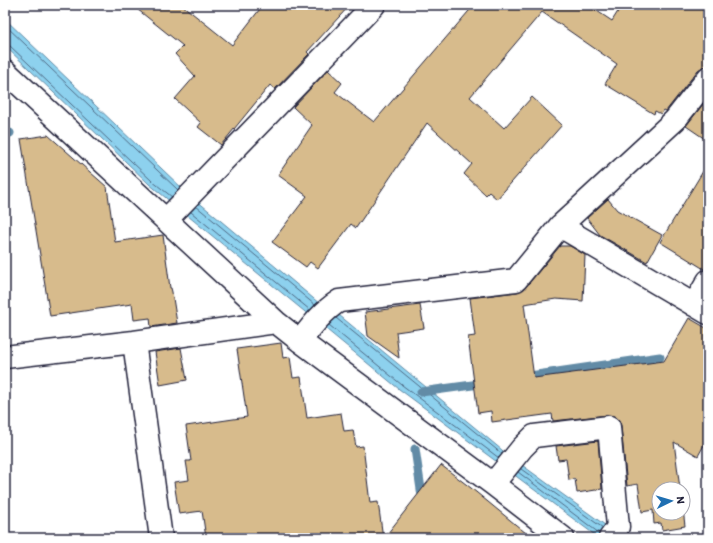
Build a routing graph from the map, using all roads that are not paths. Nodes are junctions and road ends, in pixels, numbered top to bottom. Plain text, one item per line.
1 (374, 5) edge
2 (5, 71) edge
3 (708, 78) edge
4 (170, 215) junction
5 (560, 226) junction
6 (708, 281) edge
7 (701, 309) edge
8 (276, 322) junction
9 (300, 341) junction
10 (134, 342) junction
11 (5, 357) edge
12 (498, 478) junction
13 (614, 533) edge
14 (161, 538) edge
15 (563, 538) edge

1 - 4 street
2 - 4 street
3 - 5 street
4 - 8 street
5 - 7 street
5 - 9 street
6 - 7 street
8 - 9 street
8 - 10 street
9 - 12 street
10 - 11 street
10 - 14 street
12 - 13 street
12 - 15 street

